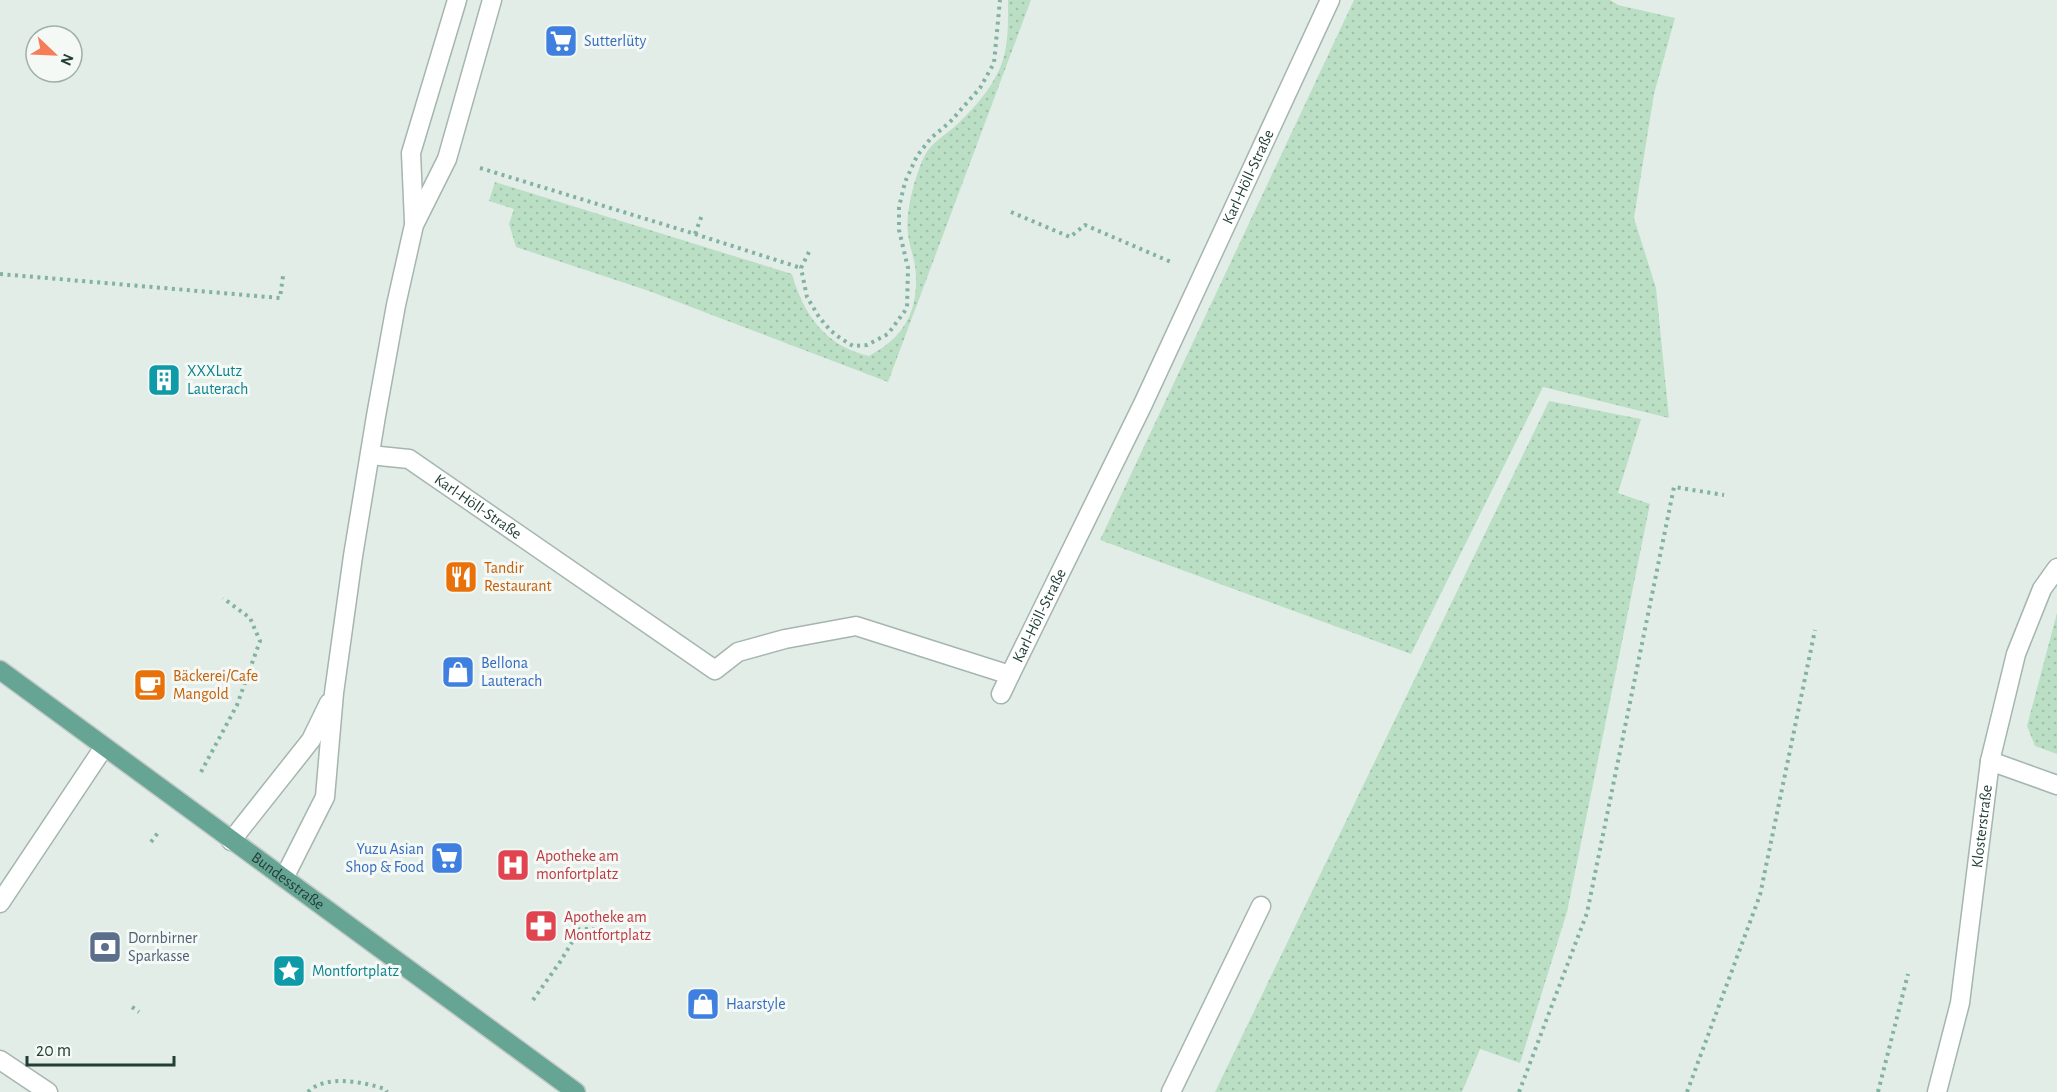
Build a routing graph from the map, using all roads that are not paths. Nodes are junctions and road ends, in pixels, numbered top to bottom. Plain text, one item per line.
1 (457, 0) edge
2 (492, 0) edge
3 (1330, 0) edge
4 (414, 225) junction
5 (370, 455) junction
6 (2057, 568) edge
7 (0, 670) edge
8 (1010, 675) junction
9 (334, 693) junction
10 (1001, 694) dead end
11 (104, 747) junction
12 (1990, 761) junction
13 (2057, 785) edge
14 (231, 841) junction
15 (284, 878) junction
16 (0, 903) edge
17 (1261, 906) dead end
18 (0, 1060) edge
19 (48, 1092) edge
20 (576, 1092) edge
21 (1171, 1092) edge
22 (1937, 1092) edge

1 - 4 street
2 - 4 street
3 - 8 street, Karl-Höll-Straße
4 - 5 street
5 - 8 street, Karl-Höll-Straße
5 - 9 street
6 - 12 street, Klosterstraße
7 - 11 main road, Bundesstraße
8 - 10 street
9 - 14 street
9 - 15 street
11 - 14 main road, Bundesstraße
11 - 16 street
12 - 13 street
12 - 22 street, Klosterstraße
14 - 15 main road, Bundesstraße
15 - 20 main road, Bundesstraße
17 - 21 street
18 - 19 street

